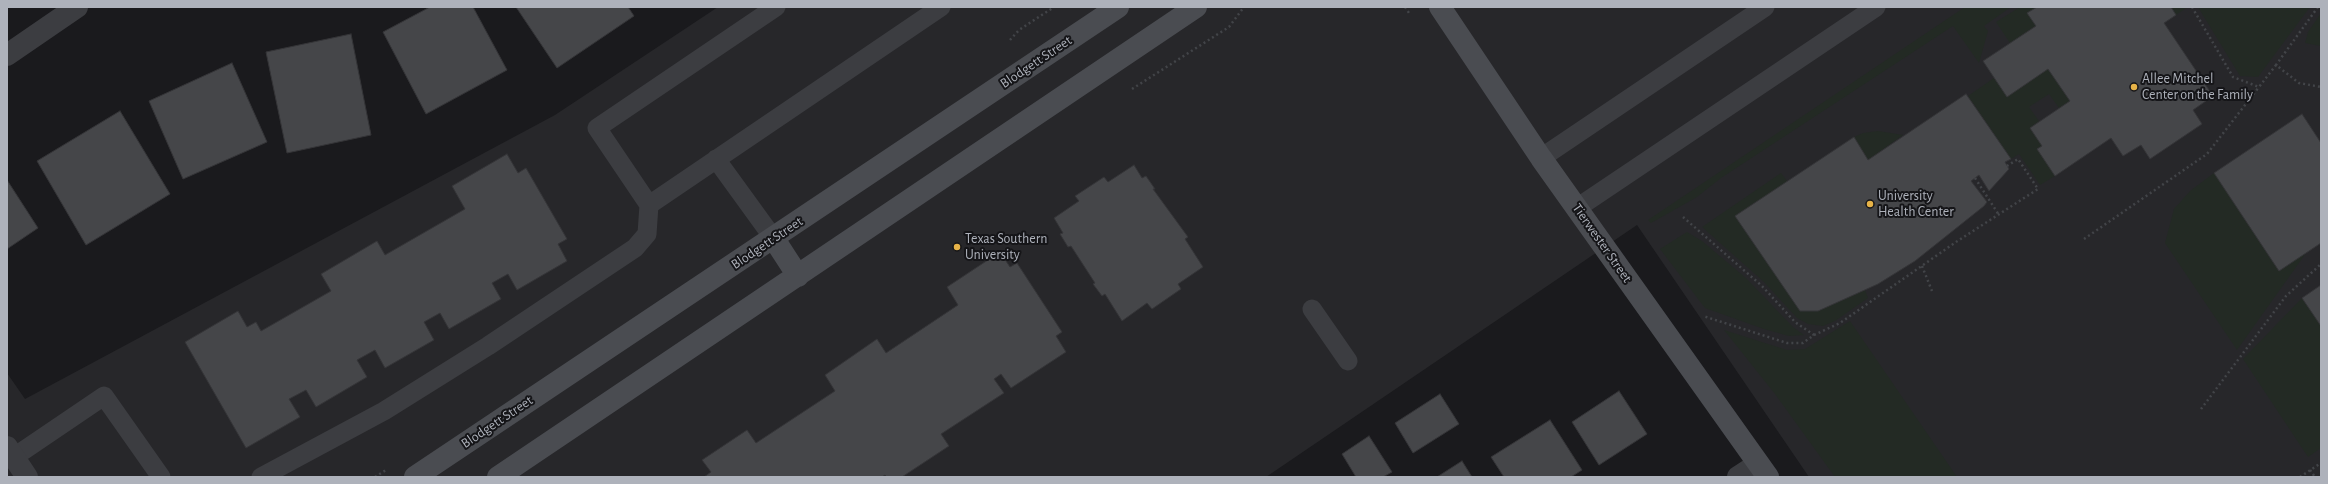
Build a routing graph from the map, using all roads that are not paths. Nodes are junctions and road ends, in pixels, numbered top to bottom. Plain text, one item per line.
1 (77, 7) edge
2 (776, 7) edge
3 (941, 7) edge
4 (1118, 7) edge
5 (1196, 7) edge
6 (1440, 7) edge
7 (1765, 7) edge
8 (1876, 7) edge
9 (7, 55) edge
10 (1541, 158) junction
11 (716, 159) junction
12 (649, 204) junction
13 (1577, 208) junction
14 (774, 239) junction
15 (798, 276) junction
16 (1312, 309) dead end
17 (1348, 361) dead end
18 (11, 452) edge
19 (1763, 470) edge
20 (27, 477) edge
21 (161, 477) edge
22 (261, 477) edge
23 (415, 477) edge
24 (498, 477) edge
25 (1738, 477) edge

1 - 9 street
2 - 12 lane
3 - 11 lane
4 - 14 main road, Blodgett Street
5 - 15 main road
6 - 10 main road, Tierwester Street
7 - 10 lane
8 - 13 lane
10 - 13 main road, Tierwester Street
11 - 12 lane
11 - 14 lane
12 - 22 lane
13 - 19 main road, Tierwester Street
14 - 15 main road
14 - 23 main road, Blodgett Street
15 - 24 main road
16 - 17 lane
18 - 20 street
18 - 21 lane
19 - 25 street

